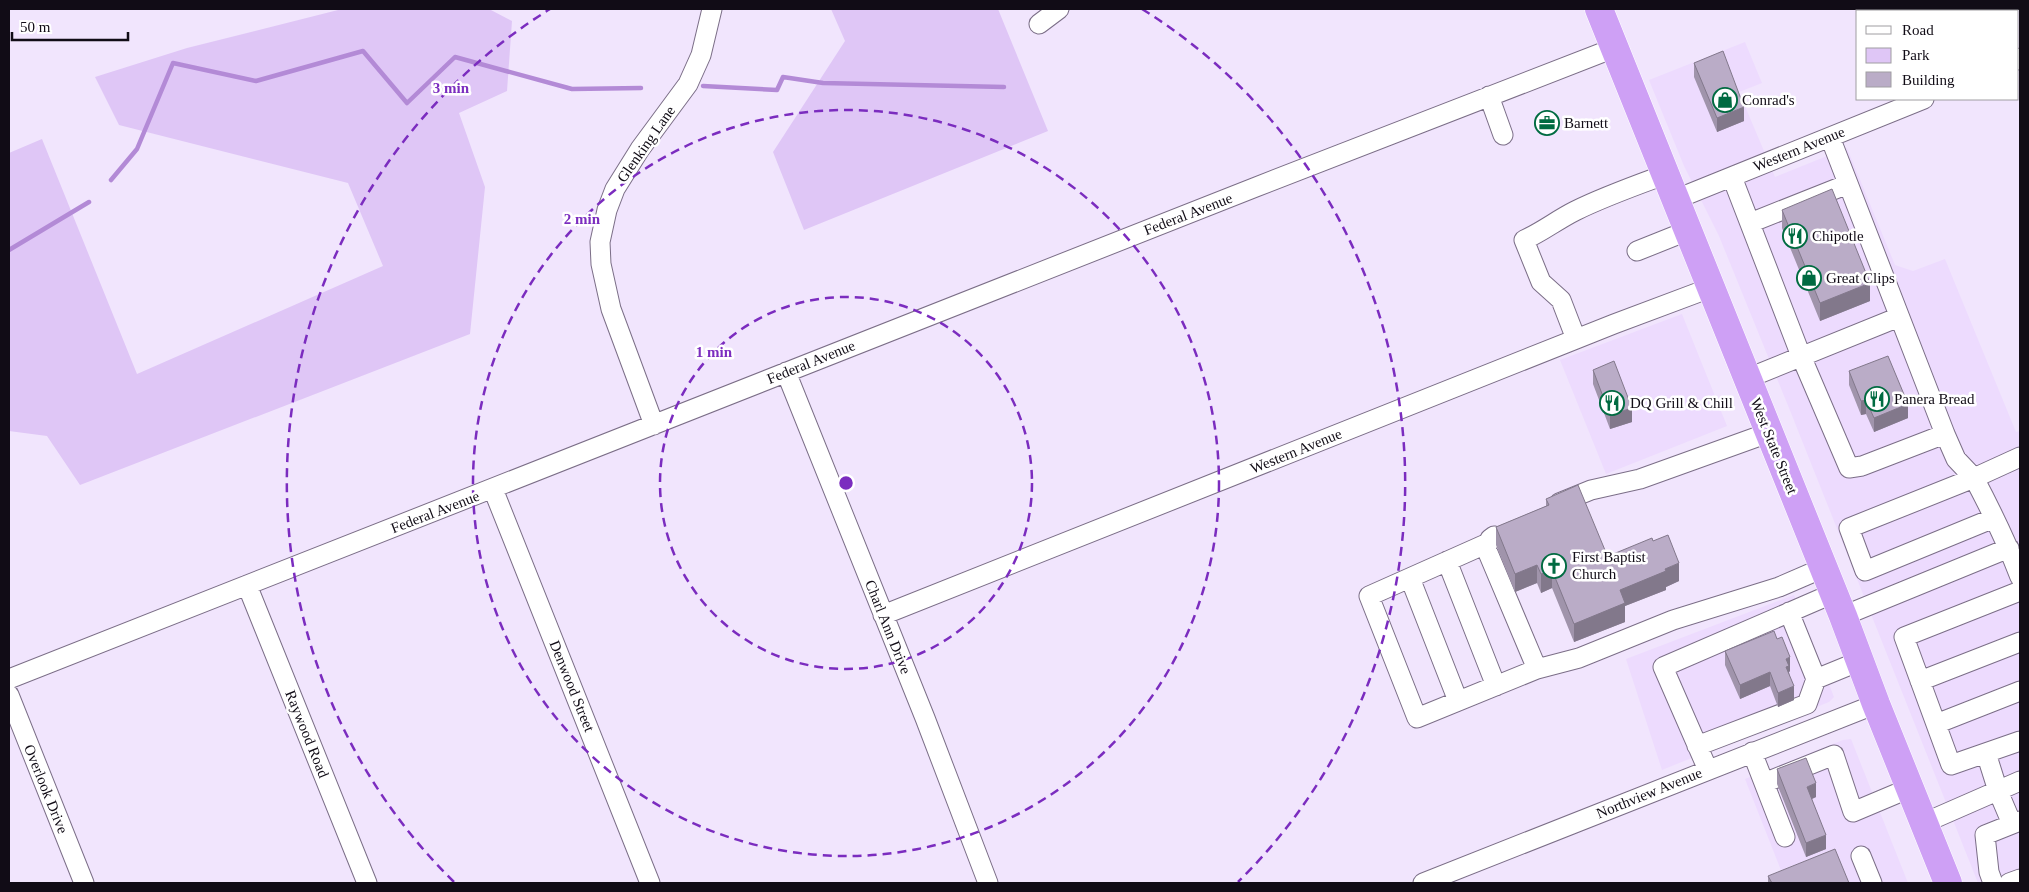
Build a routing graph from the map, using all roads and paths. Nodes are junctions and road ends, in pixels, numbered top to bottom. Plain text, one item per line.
1 (712, 9) edge
2 (1059, 9) edge
3 (1599, 9) edge
4 (1039, 24) dead end
5 (1614, 48) junction
6 (1489, 96) junction
7 (1922, 100) edge
8 (1503, 135) dead end
9 (1830, 137) junction
10 (1664, 175) junction
11 (1732, 177) junction
12 (1848, 184) junction
13 (1674, 200) junction
14 (1750, 223) junction
15 (1687, 232) junction
16 (1637, 251) dead end
17 (1710, 288) junction
18 (1899, 317) junction
19 (1576, 339) junction
20 (1801, 356) junction
21 (786, 372) junction
22 (1746, 378) junction
23 (654, 425) junction
24 (1768, 433) junction
25 (1944, 434) junction
26 (2020, 457) edge
27 (1974, 478) junction
28 (493, 489) junction
29 (1540, 512) edge
30 (1994, 518) junction
31 (1510, 526) edge
32 (1487, 545) junction
33 (2008, 548) junction
34 (1447, 561) junction
35 (1823, 568) junction
36 (2020, 577) edge
37 (1410, 578) junction
38 (247, 585) junction
39 (2020, 591) edge
40 (1838, 605) junction
41 (1789, 612) junction
42 (883, 615) junction
43 (2020, 642) edge
44 (1860, 661) junction
45 (1537, 669) junction
46 (9, 679) edge
47 (1816, 679) junction
48 (1920, 681) junction
49 (1496, 686) junction
50 (2020, 691) edge
51 (9, 695) edge
52 (1458, 701) junction
53 (1876, 704) junction
54 (1936, 724) junction
55 (2020, 741) edge
56 (1697, 746) junction
57 (1752, 752) junction
58 (1986, 753) junction
59 (1708, 770) junction
60 (2020, 781) edge
61 (1764, 783) junction
62 (1910, 788) junction
63 (1998, 791) junction
64 (2016, 822) edge
65 (1924, 823) junction
66 (1785, 837) dead end
67 (1861, 856) dead end
68 (2020, 879) edge
69 (84, 883) edge
70 (366, 883) edge
71 (650, 883) edge
72 (988, 883) edge
73 (1423, 883) edge
74 (1872, 883) edge
75 (1948, 883) edge
76 (1993, 883) edge
77 (2010, 883) edge

1 - 23 street, Glenking Lane
2 - 4 street
3 - 5 highway, West State Street
5 - 6 street, Federal Avenue
5 - 10 highway, West State Street
6 - 8 street
6 - 21 street, Federal Avenue
7 - 9 street, Western Avenue
9 - 11 street, Western Avenue
9 - 12 street
10 - 13 highway, West State Street
10 - 19 street
11 - 13 street, Western Avenue
11 - 14 street
12 - 14 street
12 - 18 street
13 - 15 highway, West State Street
14 - 20 street
15 - 16 street
15 - 17 highway, West State Street
17 - 19 street, Western Avenue
17 - 22 highway, West State Street
18 - 20 street
18 - 25 street
19 - 42 street, Western Avenue
20 - 22 street
20 - 25 street
21 - 23 street, Federal Avenue
21 - 42 street, Charl Ann Drive
22 - 24 highway, West State Street
23 - 28 street, Federal Avenue
24 - 29 street
24 - 35 highway, West State Street
25 - 27 street
26 - 27 street
27 - 30 street
27 - 30 street
28 - 38 street, Federal Avenue
28 - 71 street, Denwood Street
30 - 33 street
31 - 32 street
32 - 34 street
32 - 45 street
33 - 36 street
33 - 40 street
34 - 37 street
34 - 49 street
35 - 40 highway, West State Street
35 - 45 street
37 - 52 street
37 - 52 street
38 - 46 street, Federal Avenue
38 - 70 street, Raywood Road
39 - 48 street
40 - 41 street
40 - 44 highway, West State Street
41 - 47 street
41 - 56 street
42 - 72 street, Charl Ann Drive
43 - 48 street
44 - 47 street
44 - 53 highway, West State Street
45 - 49 street
47 - 56 street
48 - 54 street
49 - 52 street
50 - 54 street
51 - 69 street, Overlook Drive
53 - 57 street, Northview Avenue
53 - 62 highway, West State Street
54 - 58 street
55 - 58 street
56 - 59 street
57 - 59 street, Northview Avenue
57 - 61 street
58 - 63 street
59 - 73 street, Northview Avenue
60 - 63 street
61 - 62 street
61 - 66 street
62 - 65 highway, West State Street
63 - 64 street
63 - 65 street
64 - 76 street
65 - 75 highway, West State Street
67 - 74 street
68 - 77 street

